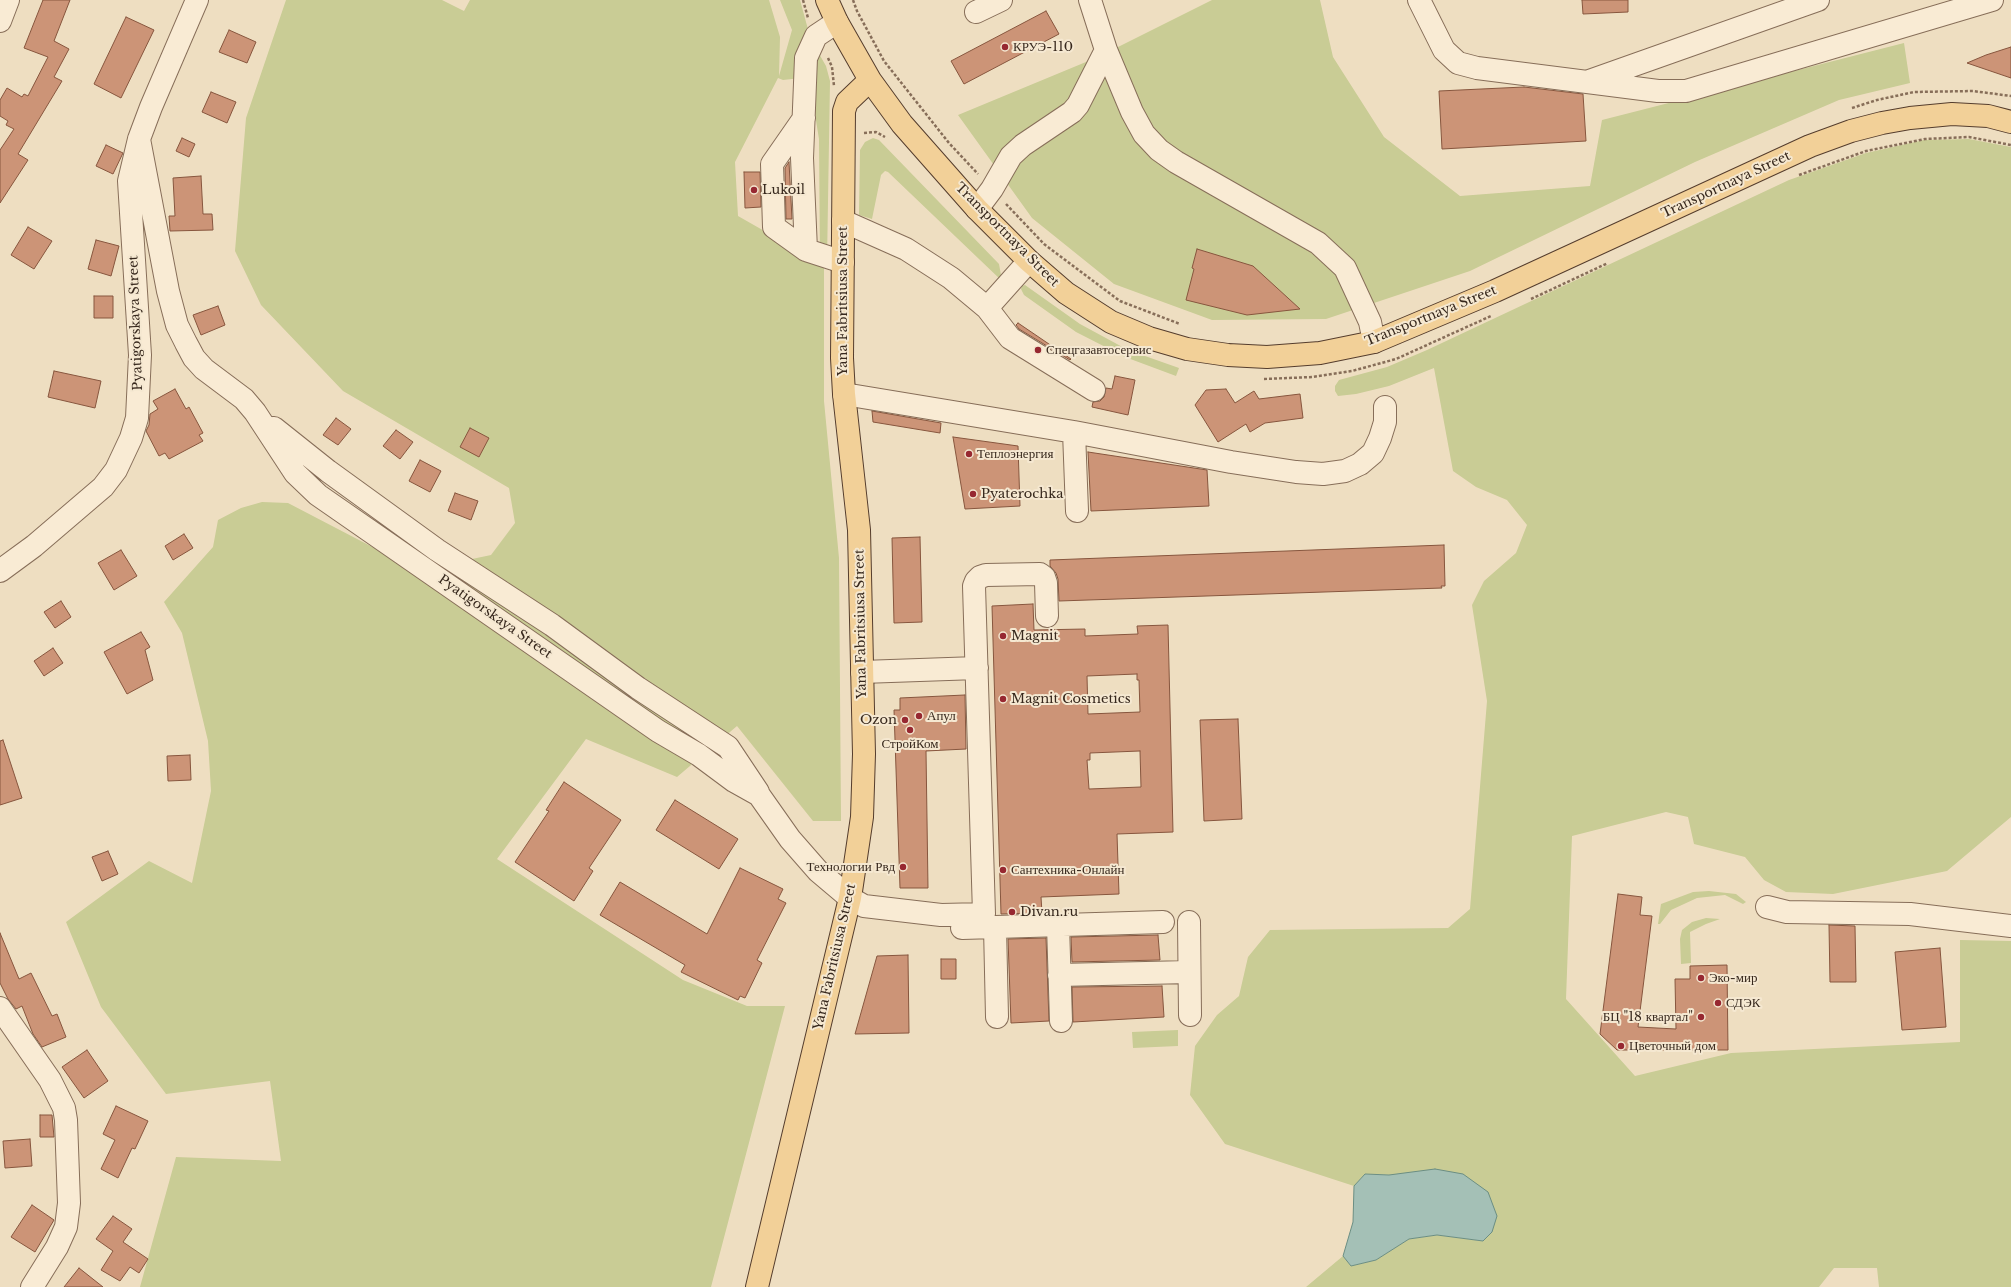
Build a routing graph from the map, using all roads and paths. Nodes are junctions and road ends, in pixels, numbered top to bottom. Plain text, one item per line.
1 (8, 0) edge
2 (197, 0) edge
3 (804, 0) edge
4 (827, 0) edge
5 (853, 0) edge
6 (1001, 0) edge
7 (1090, 0) edge
8 (1419, 0) edge
9 (1818, 0) edge
10 (1992, 0) edge
11 (976, 12) dead end
12 (809, 20) dead end
13 (0, 21) edge
14 (837, 22) junction
15 (1106, 50) junction
16 (870, 80) junction
17 (1586, 82) junction
18 (2011, 96) edge
19 (1848, 110) dead end
20 (804, 118) junction
21 (2011, 122) edge
22 (876, 132) dead end
23 (139, 139) junction
24 (891, 142) dead end
25 (2011, 145) edge
26 (1793, 177) dead end
27 (992, 189) junction
28 (977, 209) junction
29 (843, 221) junction
30 (806, 250) junction
31 (1029, 261) junction
32 (1613, 261) dead end
33 (843, 262) junction
34 (1527, 300) dead end
35 (987, 308) junction
36 (1498, 313) dead end
37 (1185, 326) dead end
38 (1374, 342) junction
39 (1262, 379) dead end
40 (1094, 390) dead end
41 (844, 394) junction
42 (1385, 407) dead end
43 (1074, 432) junction
44 (1077, 511) dead end
45 (0, 571) edge
46 (1047, 616) dead end
47 (977, 668) junction
48 (862, 672) junction
49 (850, 898) junction
50 (1767, 907) dead end
51 (892, 910) junction
52 (1163, 922) dead end
53 (1189, 922) dead end
54 (1058, 925) junction
55 (2011, 926) edge
56 (995, 927) junction
57 (1189, 972) junction
58 (1059, 975) junction
59 (0, 1008) edge
60 (1190, 1015) dead end
61 (997, 1017) dead end
62 (1061, 1021) dead end
63 (32, 1287) edge
64 (757, 1287) edge

1 - 13 street
2 - 23 street, Pyatigorskaya Street
3 - 12 path
4 - 14 main road, Transportnaya Street
5 - 27 path
6 - 11 street
7 - 15 street
8 - 17 street
9 - 17 street
10 - 17 street
14 - 16 main road, Transportnaya Street
14 - 20 street
15 - 27 street
15 - 38 street
16 - 28 main road, Transportnaya Street
16 - 29 main road, Yana Fabritsiusa Street
18 - 19 path
20 - 30 street
20 - 30 street
21 - 38 main road, Transportnaya Street
22 - 24 path
23 - 45 street, Pyatigorskaya Street
23 - 49 street, Pyatigorskaya Street
25 - 26 path
27 - 28 street
27 - 37 path
28 - 31 main road, Transportnaya Street
29 - 33 main road, Yana Fabritsiusa Street
29 - 35 street
30 - 33 street
31 - 35 street
31 - 38 main road, Transportnaya Street
32 - 34 path
33 - 41 main road, Yana Fabritsiusa Street
35 - 40 street
36 - 39 path
41 - 43 street
41 - 48 main road, Yana Fabritsiusa Street
42 - 43 street
43 - 44 street
46 - 47 street
47 - 48 street
47 - 51 street
48 - 49 main road, Yana Fabritsiusa Street
49 - 51 street, Pyatigorskaya Street
49 - 64 main road, Yana Fabritsiusa Street
50 - 55 street
51 - 56 street
52 - 54 street
53 - 57 street
54 - 56 street
54 - 58 street
56 - 61 street
57 - 58 street
57 - 60 street
58 - 62 street
59 - 63 street

